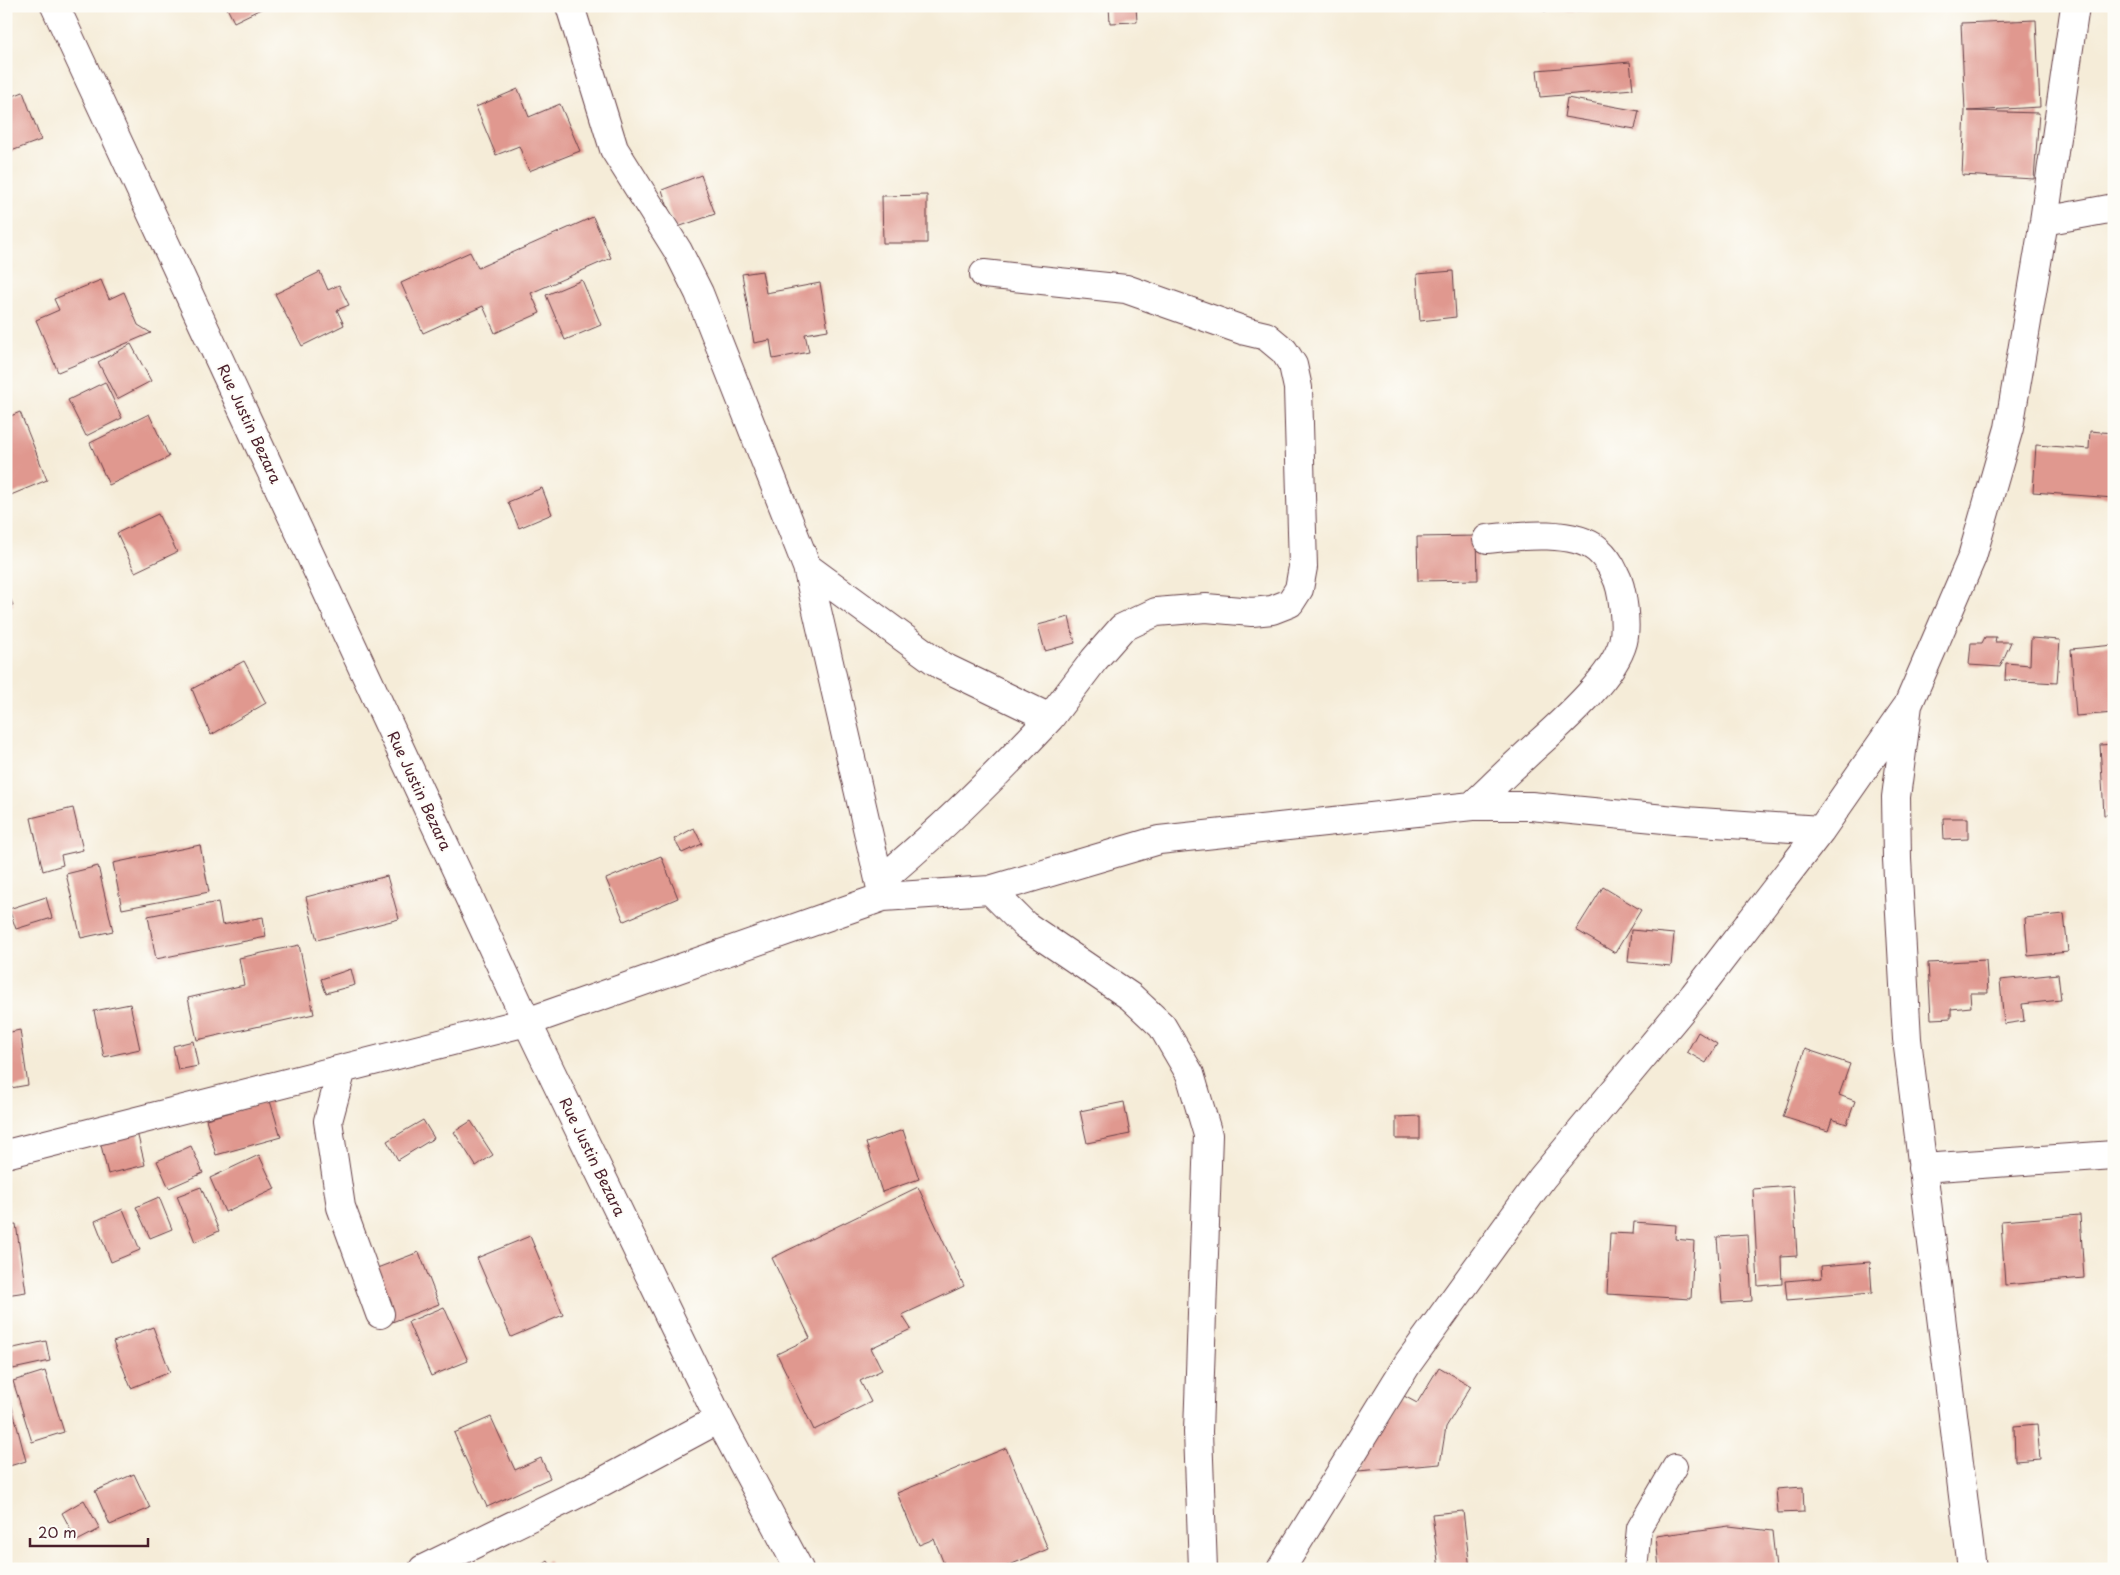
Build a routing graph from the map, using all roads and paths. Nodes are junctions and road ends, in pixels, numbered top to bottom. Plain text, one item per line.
1 (55, 6) edge
2 (570, 6) edge
3 (2075, 6) edge
4 (2114, 208) edge
5 (2044, 221) junction
6 (984, 274) dead end
7 (1486, 539) dead end
8 (807, 567) junction
9 (1908, 705) junction
10 (1050, 718) junction
11 (1472, 806) junction
12 (1821, 830) junction
13 (881, 889) junction
14 (990, 890) junction
15 (527, 1022) junction
16 (342, 1068) junction
17 (6, 1154) edge
18 (2114, 1155) edge
19 (1922, 1168) junction
20 (380, 1314) dead end
21 (719, 1419) junction
22 (1675, 1466) dead end
23 (423, 1569) edge
24 (799, 1569) edge
25 (1203, 1569) edge
26 (1281, 1569) edge
27 (1635, 1569) edge
28 (1972, 1569) edge

1 - 15 street, Rue Justin Bezara
2 - 8 street
3 - 5 street
4 - 5 street
5 - 9 street
6 - 10 street
7 - 11 street
8 - 10 street
8 - 13 street
9 - 12 street
9 - 19 street
10 - 13 street
11 - 12 street
11 - 14 street
12 - 26 street
13 - 14 street
13 - 15 street
14 - 25 street
15 - 16 street
15 - 21 street, Rue Justin Bezara
16 - 17 street
16 - 20 street
18 - 19 street
19 - 28 street
21 - 23 street
21 - 24 street, Rue Justin Bezara
22 - 27 lane

